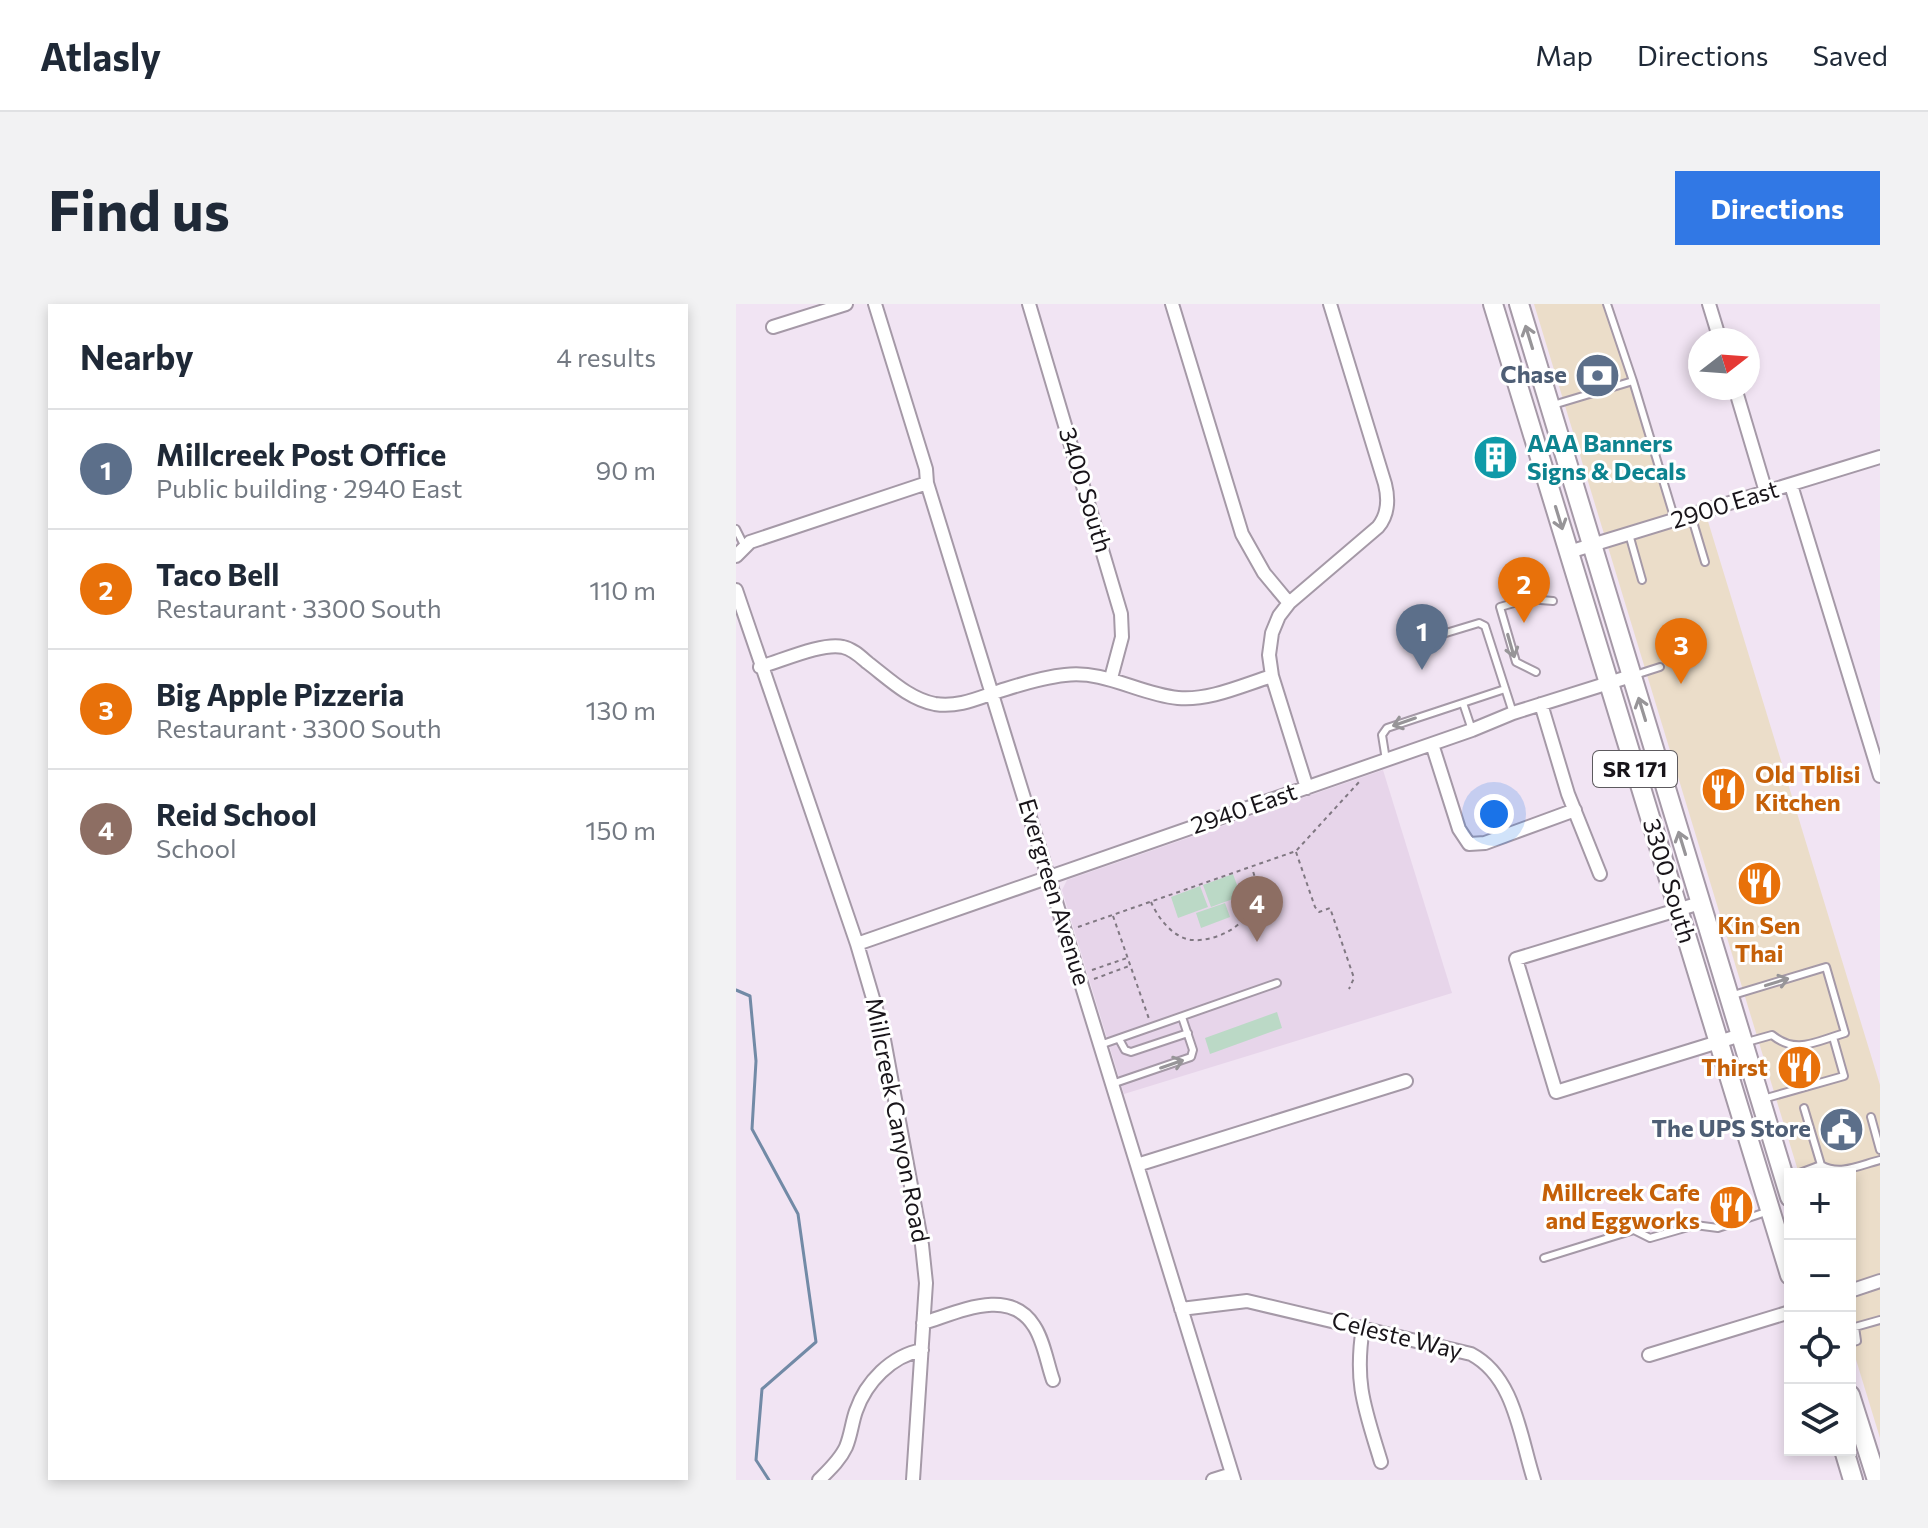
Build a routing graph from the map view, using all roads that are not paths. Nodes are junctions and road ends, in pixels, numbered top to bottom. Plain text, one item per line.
1 (846, 304) edge
2 (875, 304) edge
3 (1029, 304) edge
4 (1172, 304) edge
5 (1330, 304) edge
6 (1519, 304) edge
7 (1607, 304) edge
8 (1709, 304) edge
9 (1489, 309) edge
10 (773, 327) dead end
11 (1716, 328) edge
12 (1633, 381) junction
13 (1739, 400) edge
14 (1550, 406) junction
15 (1880, 457) edge
16 (927, 483) junction
17 (1791, 485) junction
18 (1766, 492) junction
19 (1691, 515) junction
20 (1675, 520) junction
21 (736, 529) edge
22 (1629, 534) junction
23 (1592, 545) junction
24 (740, 550) edge
25 (1569, 552) junction
26 (1705, 562) dead end
27 (1642, 580) dead end
28 (736, 590) edge
29 (1553, 601) dead end
30 (1289, 603) junction
31 (1436, 636) dead end
32 (760, 667) junction
33 (1660, 667) dead end
34 (1536, 672) dead end
35 (1272, 676) junction
36 (1631, 676) junction
37 (1111, 678) junction
38 (1609, 682) junction
39 (1505, 689) junction
40 (993, 694) junction
41 (1463, 703) junction
42 (1541, 704) junction
43 (1513, 713) junction
44 (1472, 730) junction
45 (1432, 744) junction
46 (1386, 760) junction
47 (1880, 776) edge
48 (1307, 788) junction
49 (1575, 810) junction
50 (1600, 874) dead end
51 (1049, 878) junction
52 (1700, 903) junction
53 (1678, 910) junction
54 (857, 944) junction
55 (1277, 983) dead end
56 (1729, 996) junction
57 (1182, 1017) junction
58 (1188, 1033) junction
59 (1833, 1037) junction
60 (1119, 1039) junction
61 (1742, 1039) junction
62 (1719, 1042) junction
63 (1100, 1045) junction
64 (1406, 1081) dead end
65 (1112, 1084) junction
66 (1761, 1100) junction
67 (1804, 1108) dead end
68 (1871, 1117) dead end
69 (1880, 1150) edge
70 (1880, 1160) edge
71 (1137, 1165) junction
72 (1821, 1165) junction
73 (1785, 1168) edge
74 (1815, 1168) edge
75 (1770, 1211) junction
76 (1784, 1256) edge
77 (1544, 1258) dead end
78 (1880, 1281) edge
79 (1856, 1289) edge
80 (1181, 1309) junction
81 (1784, 1314) edge
82 (1880, 1320) edge
83 (923, 1323) junction
84 (1363, 1327) junction
85 (1856, 1327) edge
86 (922, 1350) junction
87 (1649, 1355) dead end
88 (1053, 1380) dead end
89 (1856, 1414) edge
90 (1845, 1456) edge
91 (1381, 1462) dead end
92 (1875, 1475) edge
93 (1233, 1477) edge
94 (1850, 1479) edge
95 (819, 1480) edge
96 (913, 1480) edge
97 (1213, 1480) edge
98 (1534, 1480) edge

1 - 10 street
2 - 16 street, Evergreen Avenue
3 - 37 street, 3400 South
4 - 30 street
5 - 30 street
14 -> 6 main road, 3300 South / SR 171
7 - 12 lane
8 - 11 street
9 -> 25 main road, 3300 South / SR 171
12 - 14 lane
12 - 20 lane
13 - 18 street
14 - 23 main road, 3300 South / SR 171
15 - 17 street, 2900 East
16 - 24 street
16 - 40 street, Evergreen Avenue
17 - 18 street, 2900 East
17 - 47 street
18 - 19 street, 2900 East
19 - 20 street, 2900 East
19 - 26 lane
20 - 22 street, 2900 East
21 - 24 lane
22 - 23 street, 2900 East
22 - 27 lane
23 - 25 street, 2900 East
23 - 36 main road, 3300 South / SR 171
25 - 38 main road, 3300 South / SR 171
28 - 32 street, Millcreek Canyon Road
29 -> 34 lane
30 - 35 street
31 - 39 lane
32 - 40 street
32 - 54 street, Millcreek Canyon Road
33 - 36 lane
35 - 37 street
35 - 48 street
36 - 38 street, 2940 East
52 -> 36 main road, 3300 South / SR 171
37 - 40 street
38 - 42 street, 2940 East
38 - 53 main road, 3300 South / SR 171
39 - 41 lane
39 - 43 lane
40 - 51 street, Evergreen Avenue
41 - 44 lane
41 -> 46 lane
42 - 43 street, 2940 East
42 - 49 street
43 - 44 street, 2940 East
44 - 45 street, 2940 East
45 - 46 street, 2940 East
45 - 49 street
46 - 48 street, 2940 East
48 - 51 street, 2940 East
49 - 50 street
51 - 54 street, 2940 East
51 - 63 street, Evergreen Avenue
52 - 53 street
52 - 56 main road, 3300 South / SR 171
53 - 62 main road, 3300 South / SR 171
53 - 62 street
54 - 83 street, Millcreek Canyon Road
55 - 57 lane
56 -> 59 lane
56 - 61 main road, 3300 South / SR 171
57 - 58 lane
57 - 60 lane
58 - 60 lane
65 -> 58 lane
59 - 61 lane
59 - 66 lane
60 - 63 lane
61 - 62 street
61 - 66 main road, 3300 South / SR 171
62 - 75 main road, 3300 South / SR 171
63 - 65 street, Evergreen Avenue
64 - 71 street
65 - 71 street, Evergreen Avenue
66 - 73 main road, 3300 South / SR 171
67 - 72 lane
68 - 69 lane
70 - 72 lane
71 - 80 street, Evergreen Avenue
72 - 74 lane
75 - 76 main road, 3300 South / SR 171
75 - 77 lane
78 - 79 street
80 - 84 street, Celeste Way
80 - 93 street, Evergreen Avenue
81 - 87 street
82 - 85 lane
83 - 86 street, Millcreek Canyon Road
83 - 88 street
84 - 91 street
84 - 98 street, Celeste Way
86 - 95 street
86 - 96 street, Millcreek Canyon Road
89 - 92 main road
90 - 94 main road
92 - 94 lane
93 - 97 street

